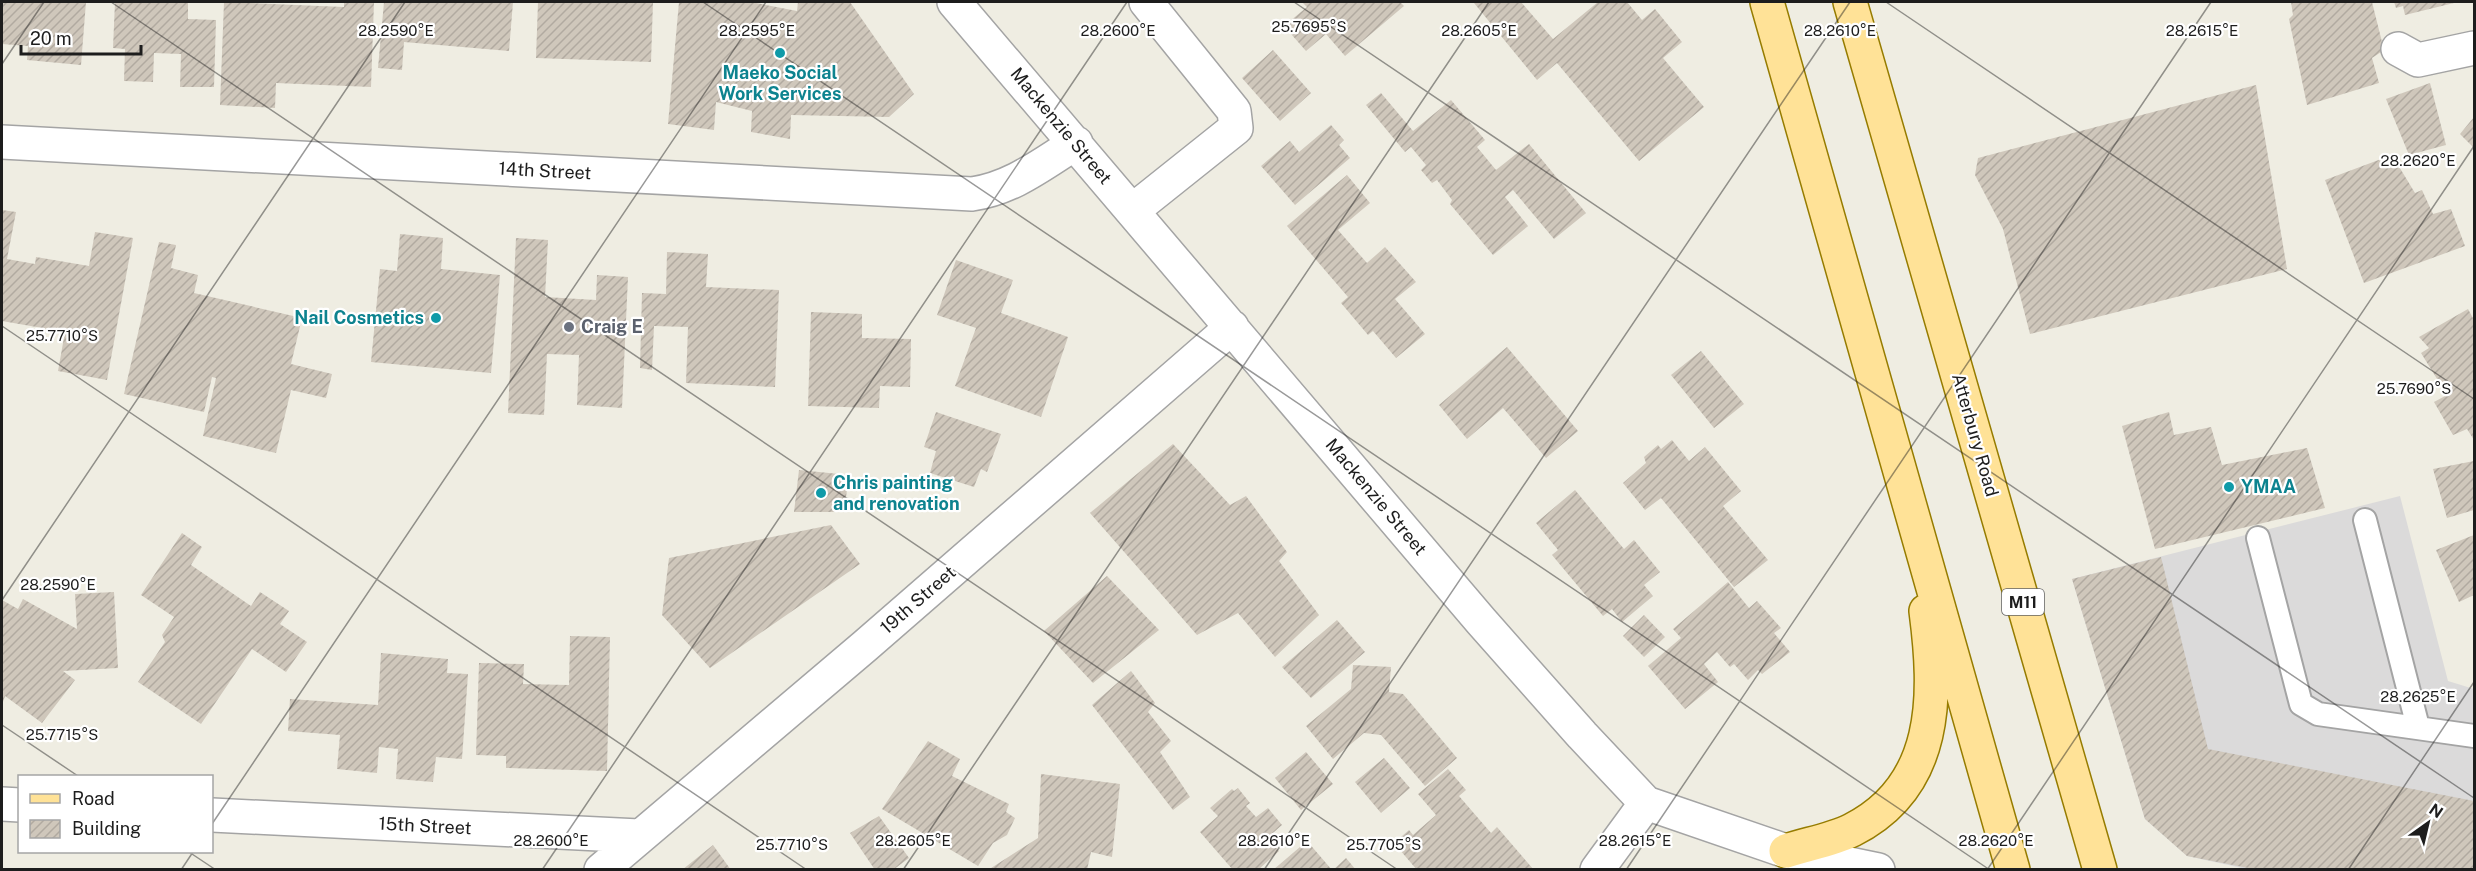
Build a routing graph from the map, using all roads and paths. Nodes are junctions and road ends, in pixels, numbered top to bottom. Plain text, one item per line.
1 (954, 2) edge
2 (1146, 2) edge
3 (1767, 2) edge
4 (1850, 2) edge
5 (2475, 48) edge
6 (2398, 49) dead end
7 (2, 142) edge
8 (1076, 143) junction
9 (1132, 211) junction
10 (1232, 327) junction
11 (1915, 518) junction
12 (2365, 520) dead end
13 (2258, 538) dead end
14 (2418, 727) junction
15 (2475, 736) edge
16 (1647, 803) junction
17 (2, 804) edge
18 (18, 805) edge
19 (213, 815) edge
20 (639, 836) junction
21 (1786, 851) junction
22 (601, 870) edge
23 (1597, 870) edge
24 (1878, 870) edge
25 (2013, 870) edge
26 (2100, 870) edge

1 - 8 street, Mackenzie Street
2 - 9 street
3 - 11 main road
4 - 26 main road, Atterbury Road / M11
5 - 6 street
7 - 8 street, 14th Street
8 - 9 street, Mackenzie Street
9 - 10 street, Mackenzie Street
10 - 16 street, Mackenzie Street
10 - 20 street, 19th Street
11 - 21 main road
11 - 25 main road
12 - 14 lane
13 - 14 lane
14 - 15 lane
16 - 21 street, Mackenzie Street
16 - 23 street
17 - 18 street
19 - 20 street, 15th Street
20 - 22 street, 19th Street
21 - 24 street, Mackenzie Street

